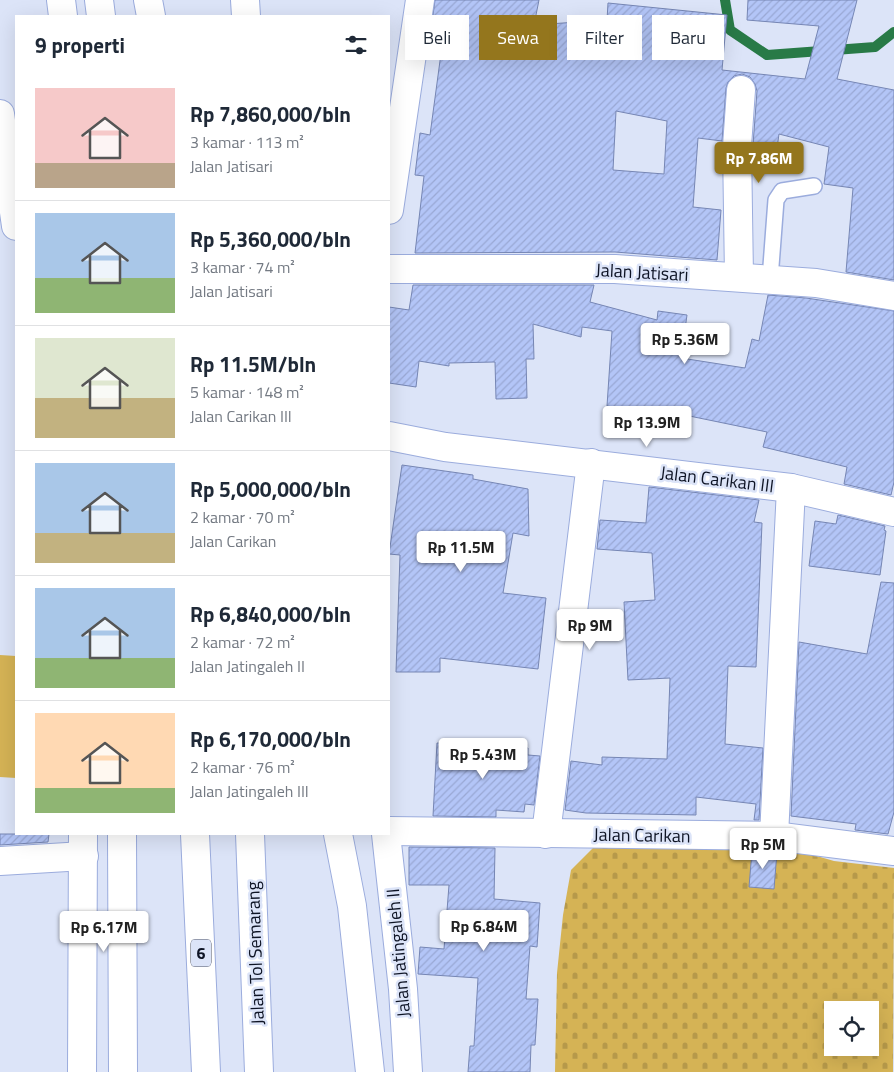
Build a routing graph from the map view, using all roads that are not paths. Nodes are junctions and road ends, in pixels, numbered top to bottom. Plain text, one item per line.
1 (61, 0) edge
2 (99, 0) edge
3 (148, 0) edge
4 (245, 0) edge
5 (420, 0) edge
6 (63, 15) edge
7 (101, 15) edge
8 (150, 15) edge
9 (246, 15) edge
10 (741, 90) dead end
11 (0, 114) edge
12 (814, 186) dead end
13 (390, 203) edge
14 (15, 219) edge
15 (390, 269) edge
16 (739, 277) junction
17 (770, 279) junction
18 (894, 296) edge
19 (390, 436) edge
20 (591, 463) junction
21 (791, 488) junction
22 (894, 512) edge
23 (390, 832) edge
24 (546, 834) junction
25 (122, 835) edge
26 (195, 835) edge
27 (250, 835) edge
28 (338, 835) edge
29 (388, 835) edge
30 (774, 836) junction
31 (83, 845) edge
32 (894, 851) edge
33 (0, 861) edge
34 (82, 1072) edge
35 (123, 1072) edge
36 (206, 1072) edge
37 (259, 1072) edge
38 (370, 1072) edge
39 (408, 1072) edge

1 - 6 main road
2 - 7 main road
3 - 8 main road
4 - 9 main road
5 - 13 main road
10 - 16 main road
11 - 14 main road
12 - 17 lane
15 - 16 main road, Jalan Jatisari
16 - 17 main road, Jalan Jatisari
17 - 18 main road, Jalan Jatisari
19 - 20 main road, Jalan Carikan III
20 - 21 main road, Jalan Carikan III
20 - 24 main road
21 - 22 main road, Jalan Carikan III
21 - 30 main road
23 - 24 main road, Jalan Carikan
24 - 30 main road, Jalan Carikan
25 - 35 main road
26 - 36 main road, 6
27 - 37 main road, Jalan Tol Semarang
28 - 38 main road
29 - 39 main road, Jalan Jatingaleh II
30 - 32 main road, Jalan Carikan
31 - 33 main road
31 - 34 main road

